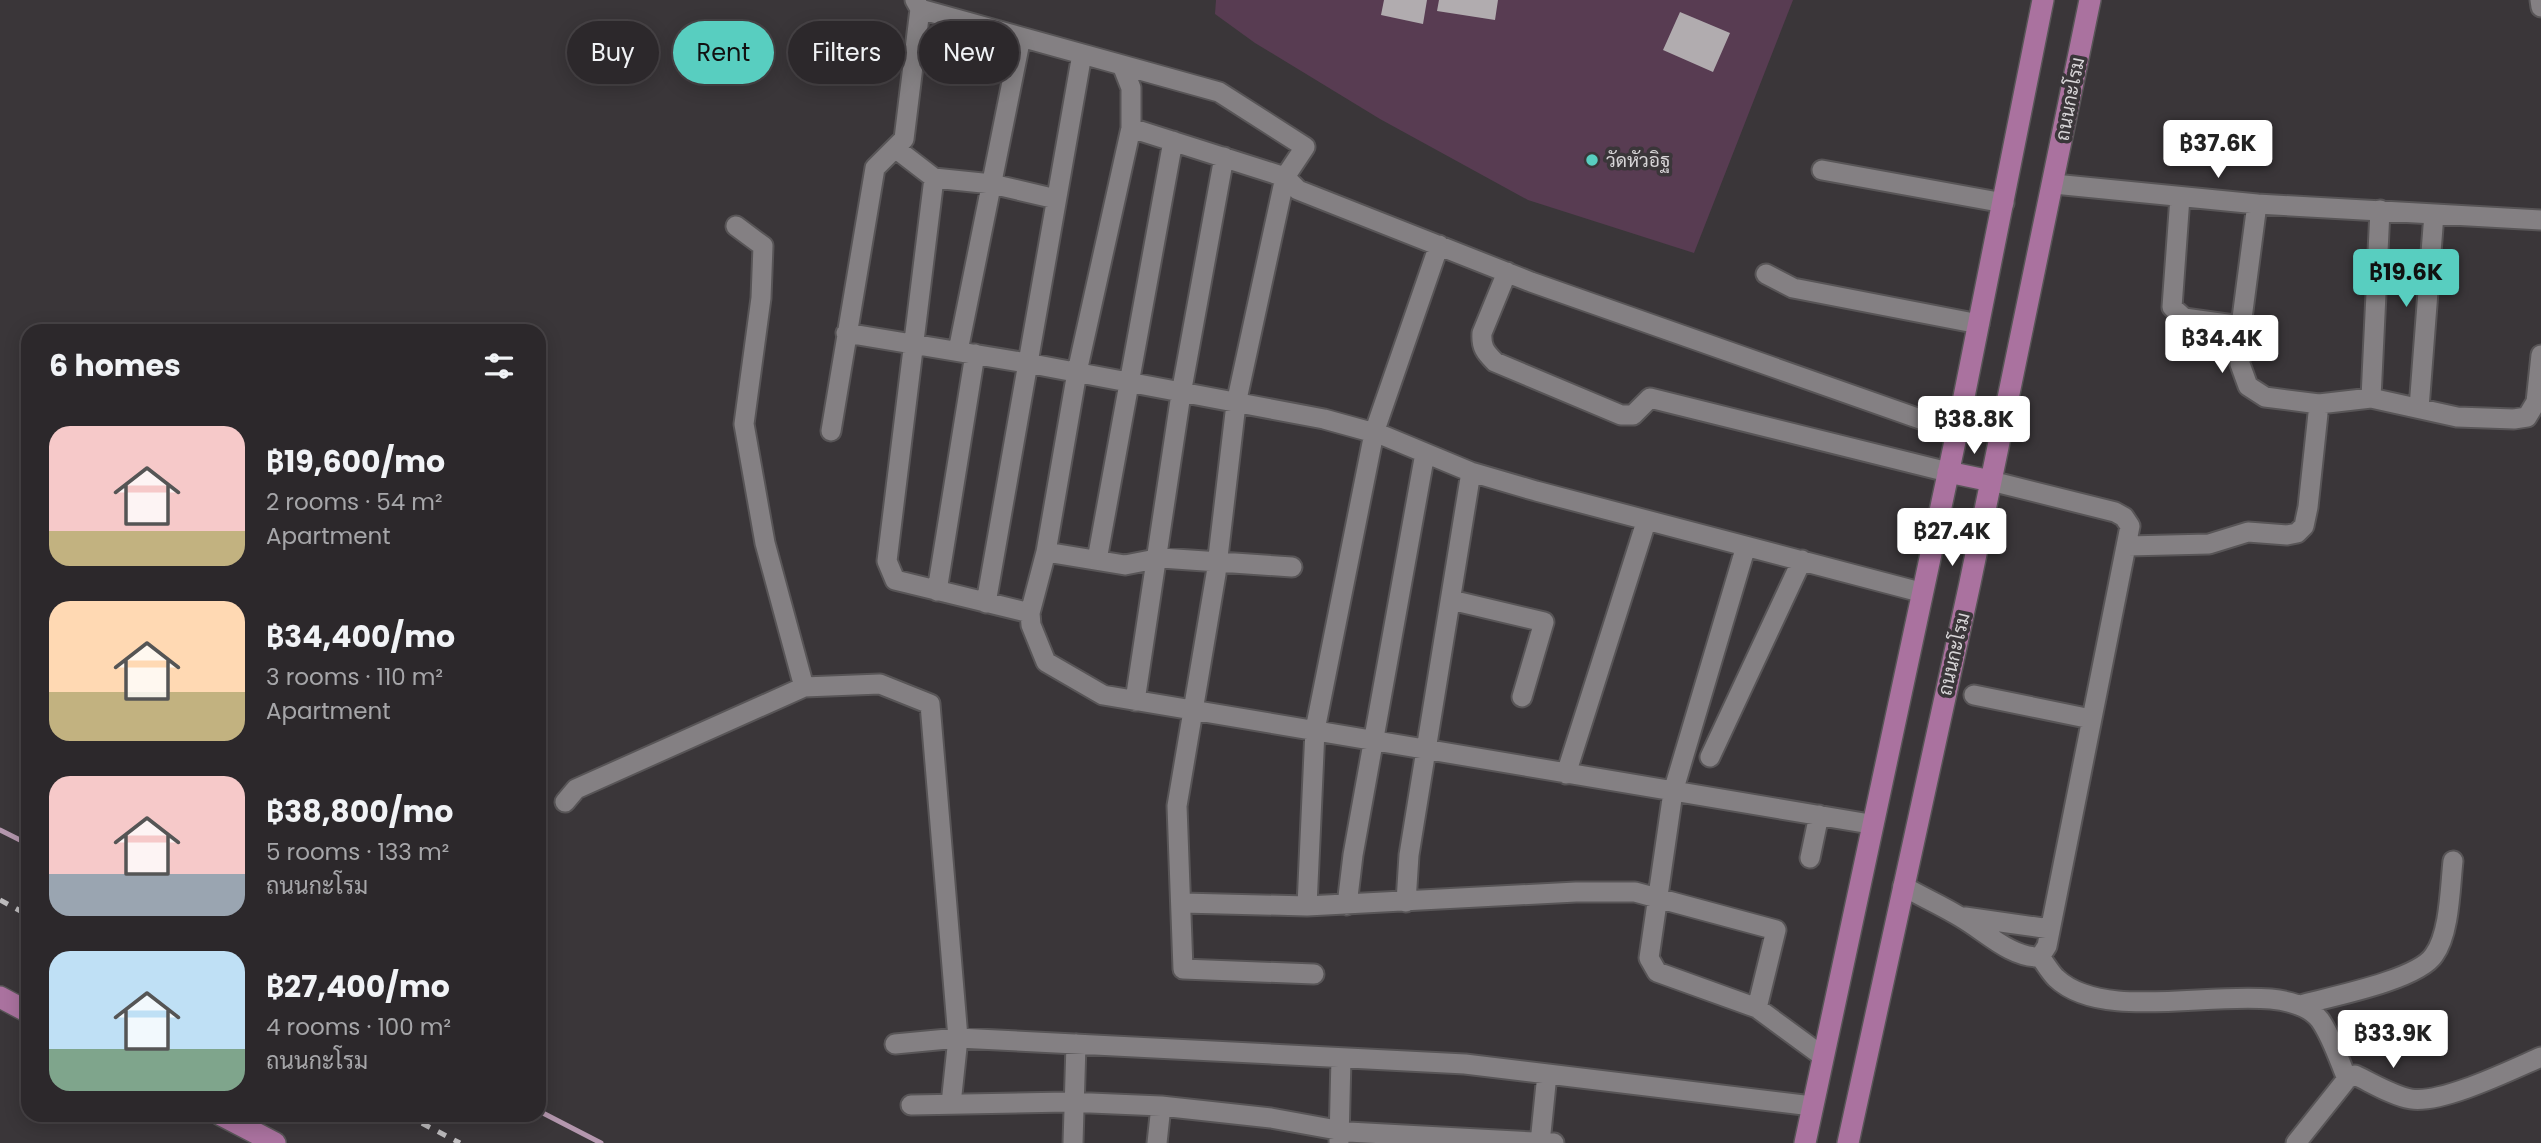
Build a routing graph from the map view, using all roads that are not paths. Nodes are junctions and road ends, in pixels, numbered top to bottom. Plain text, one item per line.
1 (2043, 0) edge
2 (2090, 0) edge
3 (2540, 0) edge
4 (917, 4) edge
5 (2541, 7) edge
6 (1021, 37) junction
7 (1082, 54) junction
8 (1122, 65) junction
9 (1131, 128) junction
10 (1173, 141) junction
11 (895, 148) junction
12 (1224, 157) junction
13 (1822, 170) dead end
14 (1285, 177) junction
15 (934, 178) junction
16 (992, 184) junction
17 (2053, 184) junction
18 (2180, 197) junction
19 (1056, 199) junction
20 (2004, 203) junction
21 (2257, 204) junction
22 (2380, 210) junction
23 (2434, 214) junction
24 (2541, 220) edge
25 (736, 226) dead end
26 (1439, 245) junction
27 (1507, 272) junction
28 (1766, 274) dead end
29 (1979, 324) junction
30 (2241, 326) junction
31 (846, 333) junction
32 (914, 345) junction
33 (967, 353) junction
34 (2541, 355) edge
35 (1027, 363) junction
36 (1077, 372) junction
37 (1127, 383) junction
38 (1181, 394) junction
39 (2371, 398) junction
40 (1236, 404) junction
41 (2319, 404) junction
42 (2419, 408) junction
43 (831, 431) dead end
44 (1957, 432) junction
45 (1374, 433) junction
46 (1425, 453) junction
47 (1471, 472) junction
48 (1948, 472) junction
49 (1992, 481) junction
50 (1646, 522) junction
51 (1746, 546) junction
52 (2127, 547) junction
53 (1046, 552) junction
54 (1154, 559) junction
55 (1802, 559) junction
56 (1097, 560) junction
57 (1218, 562) junction
58 (1292, 567) dead end
59 (937, 591) junction
60 (1920, 592) junction
61 (1451, 600) junction
62 (986, 603) junction
63 (1030, 613) junction
64 (804, 687) junction
65 (1974, 695) dead end
66 (1522, 697) dead end
67 (1135, 701) junction
68 (1192, 710) junction
69 (2091, 719) junction
70 (1315, 730) junction
71 (1373, 740) junction
72 (1427, 750) junction
73 (1710, 757) dead end
74 (1566, 774) junction
75 (1673, 792) junction
76 (565, 802) dead end
77 (1819, 815) junction
78 (1870, 824) junction
79 (1810, 858) dead end
80 (2453, 860) dead end
81 (1903, 886) junction
82 (1657, 897) junction
83 (1406, 902) junction
84 (1182, 903) junction
85 (1347, 905) junction
86 (1307, 906) junction
87 (1960, 917) junction
88 (2050, 929) junction
89 (2040, 957) junction
90 (1314, 974) dead end
91 (0, 997) edge
92 (2300, 1005) junction
93 (21, 1008) edge
94 (1757, 1008) junction
95 (957, 1038) junction
96 (895, 1044) dead end
97 (1076, 1044) junction
98 (1821, 1055) junction
99 (2541, 1057) edge
100 (1340, 1058) junction
101 (1547, 1074) junction
102 (2347, 1079) junction
103 (1073, 1102) junction
104 (951, 1104) junction
105 (911, 1105) dead end
106 (1812, 1105) junction
107 (1161, 1106) junction
108 (235, 1122) edge
109 (1340, 1137) edge
110 (1545, 1142) edge
111 (275, 1143) edge
112 (1073, 1143) edge
113 (1157, 1143) edge
114 (1805, 1143) edge
115 (1848, 1143) edge
116 (2296, 1143) edge

1 - 20 main road
2 - 17 main road, ถนนกะโรม
3 - 5 street
4 - 6 street
4 - 11 street
6 - 7 street
6 - 16 street
7 - 8 street
7 - 19 street
8 - 9 street
8 - 14 street
9 - 10 street
9 - 36 street
10 - 12 street
10 - 37 street
11 - 15 street
11 - 31 street
12 - 14 street
12 - 38 street
13 - 20 street
14 - 26 street
14 - 40 street
15 - 16 street
15 - 32 street
16 - 19 street
16 - 33 street
17 - 18 street
17 - 49 main road, ถนนกะโรม
18 - 21 street
18 - 30 street
19 - 35 street
20 - 29 main road
21 - 22 street
21 - 30 street
22 - 23 street
22 - 39 street
23 - 24 street
23 - 42 street
25 - 64 street
26 - 27 street
26 - 45 street
27 - 44 street
27 - 48 street
28 - 29 street
29 - 44 main road
30 - 41 street
31 - 32 street
31 - 43 street
32 - 33 street
32 - 59 street
33 - 35 street
33 - 59 street
34 - 42 street
35 - 36 street
35 - 62 street
36 - 37 street
36 - 53 street
37 - 38 street
37 - 56 street
38 - 40 street
38 - 54 street
39 - 41 street
39 - 42 street
40 - 45 street
40 - 57 street
41 - 52 street
44 - 48 main road
45 - 46 street
45 - 70 street
46 - 47 street
46 - 71 street
47 - 50 street
47 - 61 street
48 - 49 main road
48 - 60 main road
49 - 52 street
49 - 81 main road, ถนนกะโรม
50 - 51 street
50 - 74 street
51 - 55 street
51 - 75 street
52 - 69 street
53 - 56 street
53 - 63 street
54 - 56 street
54 - 57 street
54 - 67 street
55 - 60 street
55 - 73 street
57 - 58 street
57 - 68 street
59 - 62 street
60 - 78 main road
61 - 66 street
61 - 72 street
62 - 63 street
63 - 67 street
64 - 76 street
64 - 95 street
65 - 69 street
67 - 68 street
68 - 70 street
68 - 84 street
69 - 88 street
70 - 71 street
70 - 86 street
71 - 72 street
71 - 85 street
72 - 74 street
72 - 83 street
74 - 75 street
75 - 77 street
75 - 82 street
77 - 78 street
77 - 79 street
78 - 98 main road
80 - 92 street
81 - 87 street
81 - 115 main road, ถนนกะโรม
82 - 83 street
82 - 94 street
82 - 94 street
83 - 85 street
84 - 86 street
84 - 90 street
85 - 86 street
87 - 88 street
87 - 89 street
88 - 89 street
89 - 92 street
91 - 93 main road
92 - 102 street
94 - 98 street
95 - 96 street
95 - 97 street
95 - 104 street
97 - 100 street
97 - 103 street
98 - 106 main road
99 - 102 street
100 - 101 street
100 - 109 street
101 - 106 street
101 - 110 street
102 - 116 street
103 - 104 street
103 - 107 street
103 - 112 street
104 - 105 street
106 - 114 main road
107 - 109 street
107 - 113 street
108 - 111 main road
109 - 110 street

